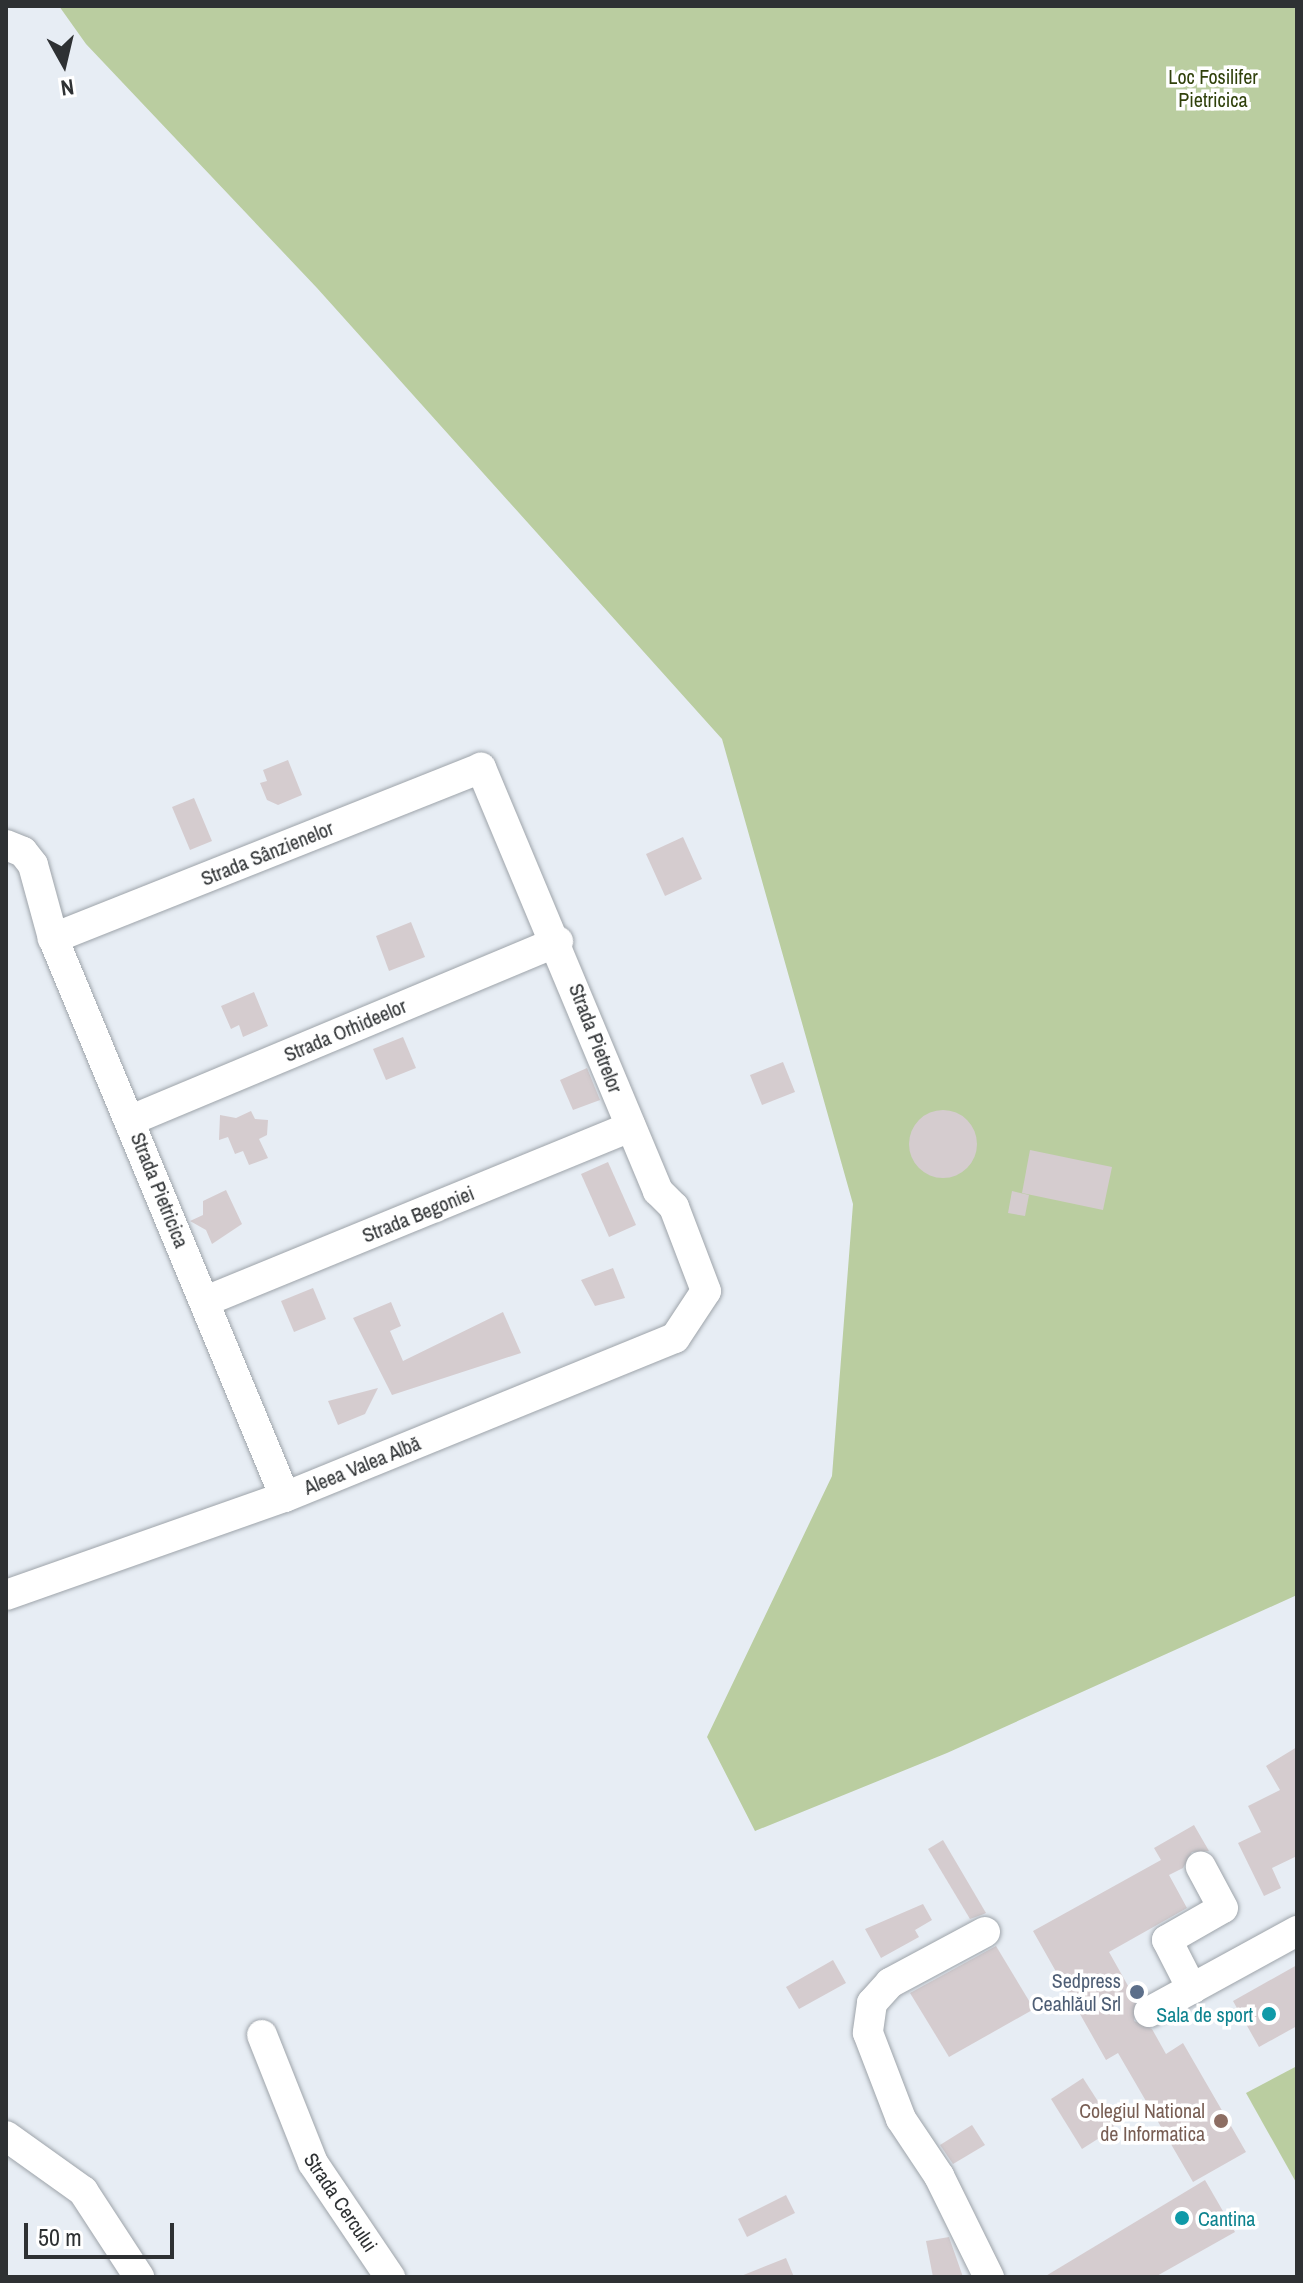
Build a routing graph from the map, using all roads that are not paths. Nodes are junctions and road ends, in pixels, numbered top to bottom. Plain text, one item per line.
1 (481, 768) joint
2 (6, 845) edge
3 (53, 938) junction
4 (558, 941) junction
5 (131, 1120) junction
6 (631, 1127) junction
7 (206, 1301) junction
8 (702, 1306) joint
9 (285, 1497) junction
10 (6, 1595) edge
11 (1201, 1867) dead end
12 (1297, 1931) edge
13 (985, 1932) dead end
14 (1192, 1989) junction
15 (1149, 2012) dead end
16 (262, 2035) dead end
17 (6, 2136) edge
18 (139, 2277) edge
19 (390, 2277) edge
20 (989, 2277) edge

1 - 3 street, Strada Sânzienelor
1 - 4 street, Strada Pietrelor
2 - 3 street, Strada Pietricica
3 - 5 street, Strada Pietricica
4 - 5 street, Strada Orhideelor
4 - 6 street, Strada Pietrelor
5 - 7 street, Strada Pietricica
6 - 7 street, Strada Begoniei
6 - 8 street, Strada Pietrelor
7 - 9 street, Strada Pietricica
8 - 9 street, Aleea Valea Albă
9 - 10 street, Aleea Valea Albă
11 - 14 street
12 - 14 street
13 - 20 street
14 - 15 street
16 - 19 street, Strada Cercului
17 - 18 street

